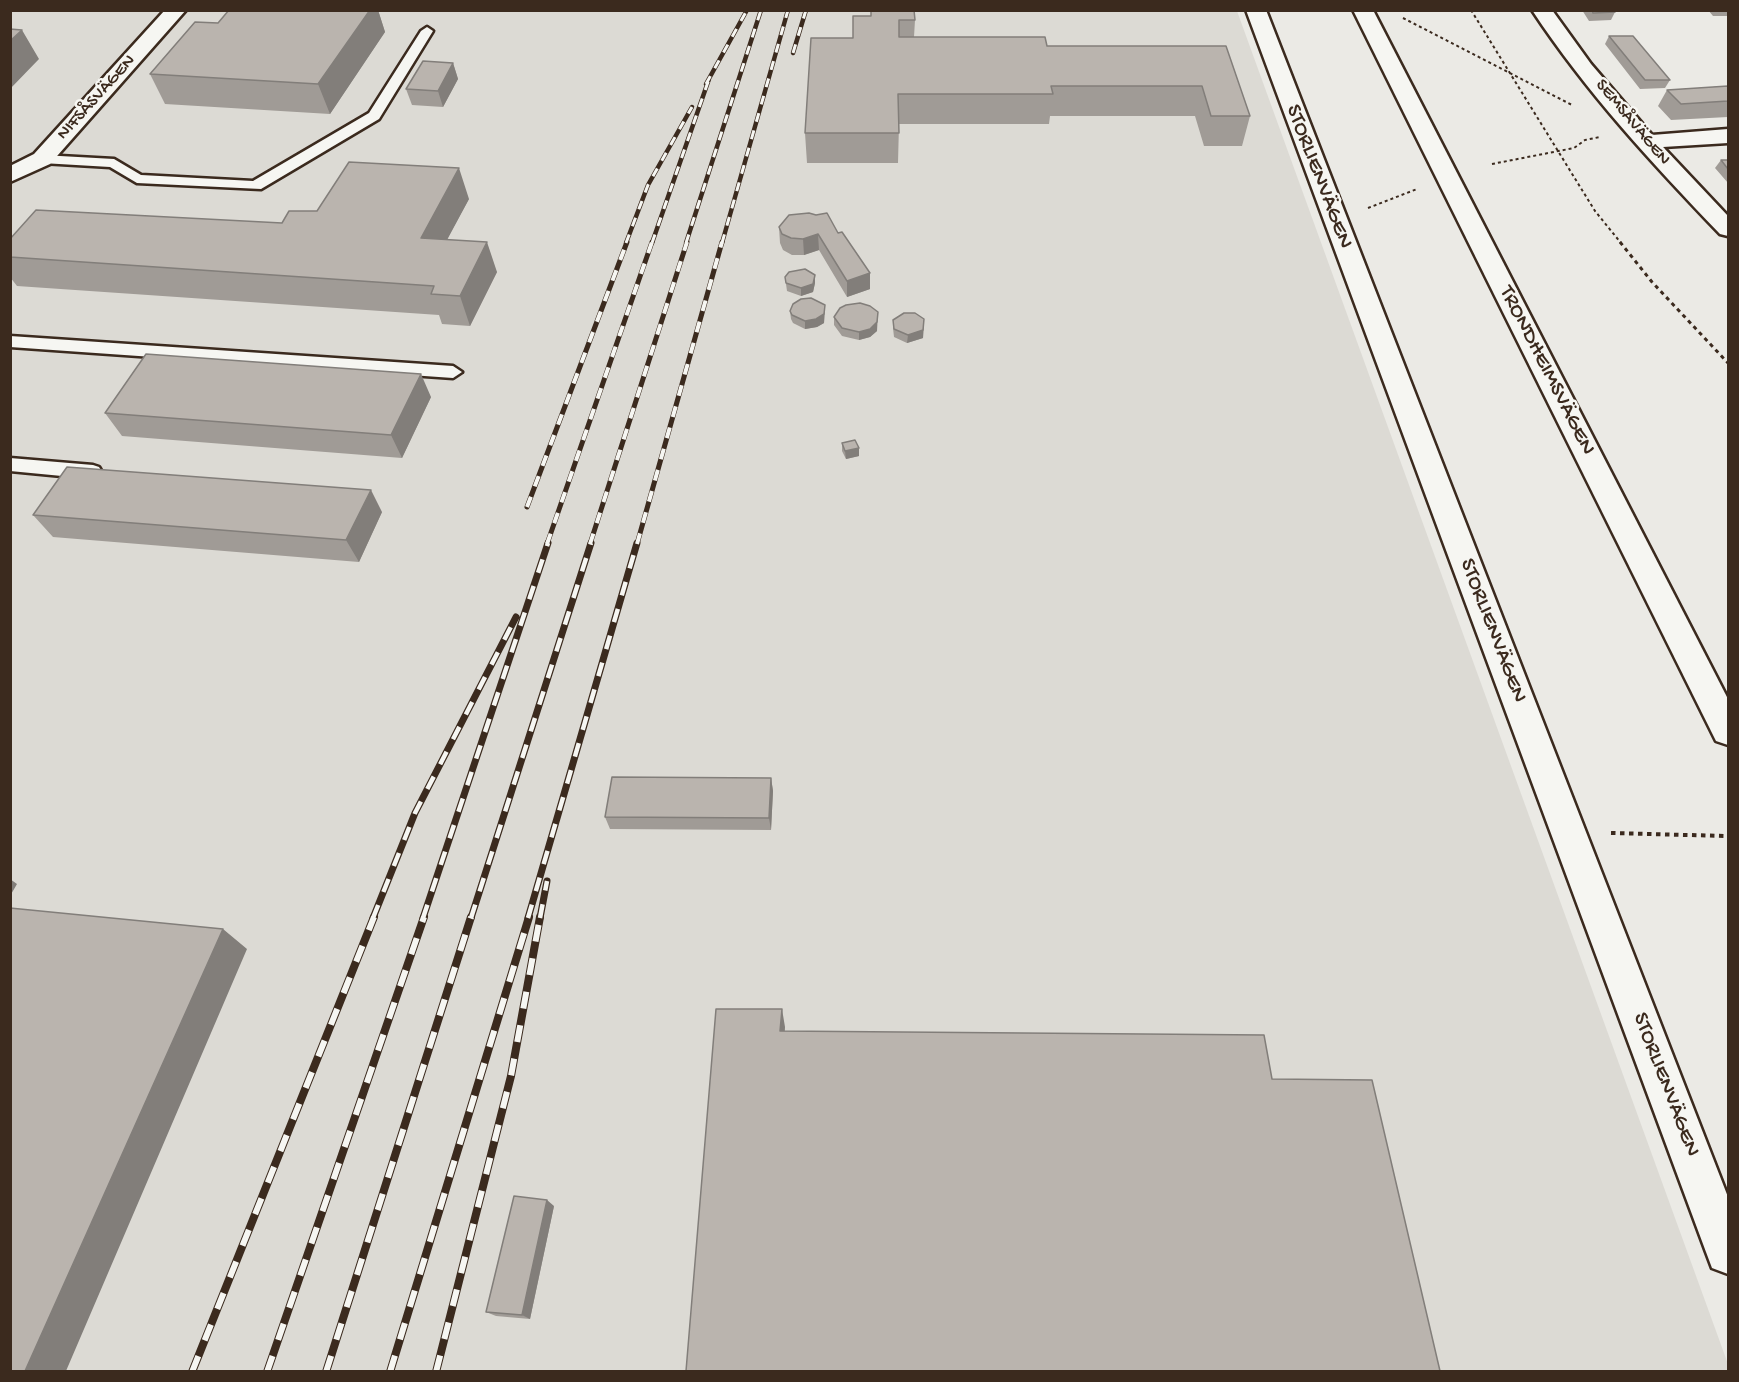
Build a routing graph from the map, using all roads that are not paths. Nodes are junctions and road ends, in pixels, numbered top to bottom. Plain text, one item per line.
1 (176, 10) edge
2 (1256, 10) edge
3 (1364, 10) edge
4 (1542, 10) edge
5 (427, 31) dead end
6 (1636, 131) junction
7 (1728, 136) edge
8 (42, 159) junction
9 (10, 175) edge
10 (1728, 229) edge
11 (10, 341) edge
12 (453, 372) dead end
13 (10, 464) edge
14 (106, 473) edge
15 (1728, 731) edge
16 (1728, 1252) edge

1 - 8 street, NIFSÅSVÄGEN
2 - 16 street, STORLIENVÄGEN
3 - 15 street, TRONDHEIMSVÄGEN
4 - 6 street, SEMSÅVÄGEN
5 - 8 lane
6 - 7 street
6 - 10 street, SEMSÅVÄGEN
8 - 9 street, NIFSÅSVÄGEN
11 - 12 lane
13 - 14 lane

